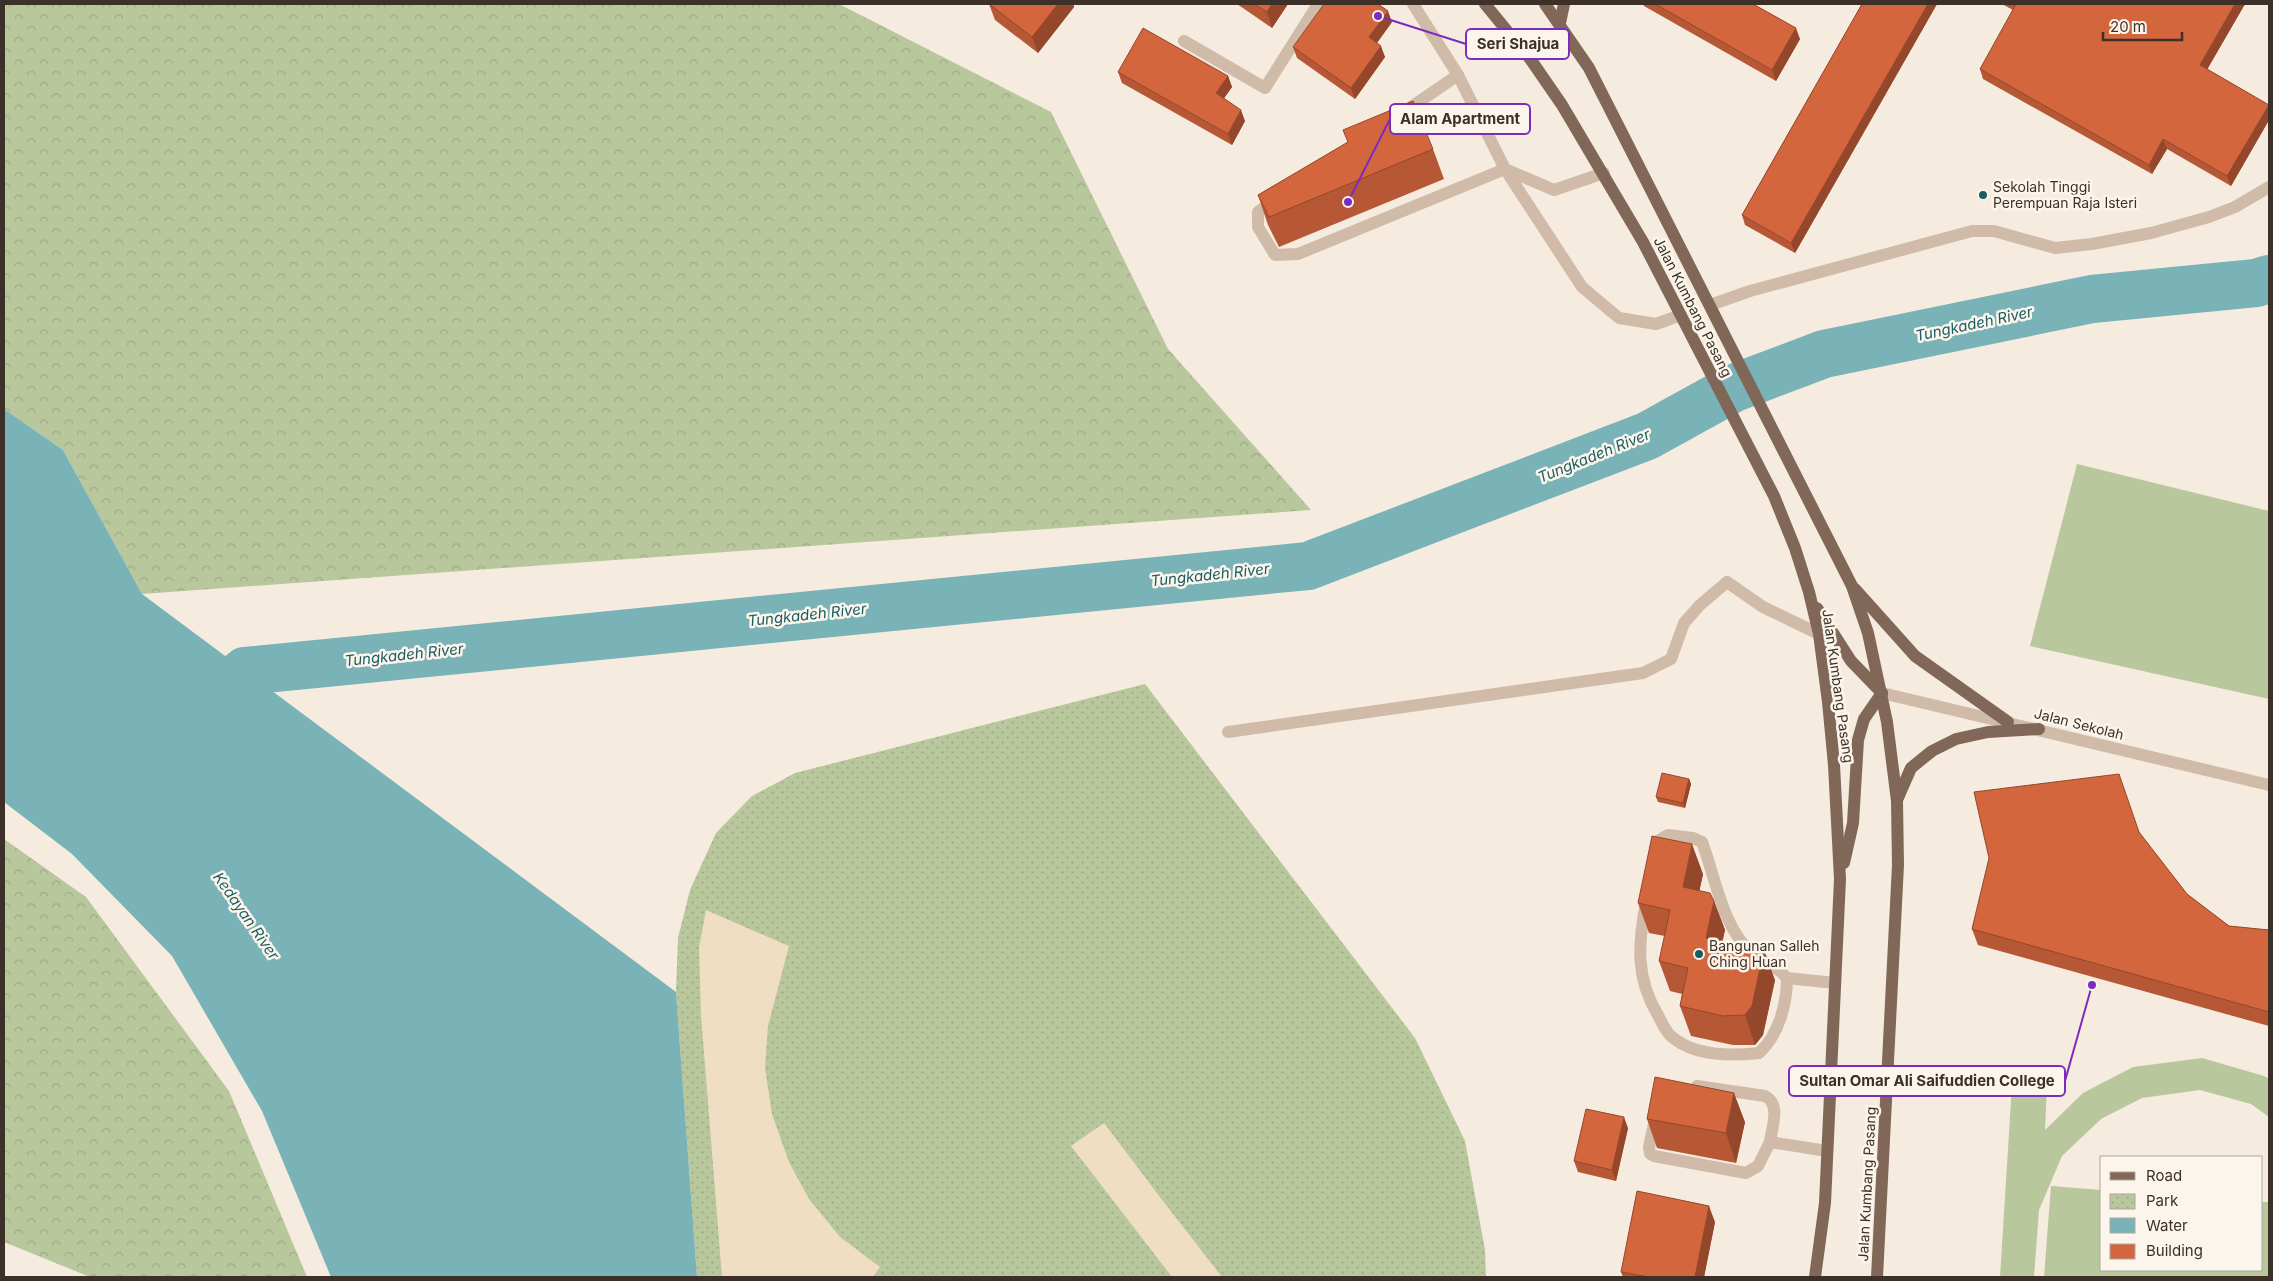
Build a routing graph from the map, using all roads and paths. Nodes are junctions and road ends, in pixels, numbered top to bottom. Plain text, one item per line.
1 (1318, 4) edge
2 (1413, 4) edge
3 (1486, 4) edge
4 (1545, 4) edge
5 (1564, 4) edge
6 (1560, 23) junction
7 (1184, 41) dead end
8 (1458, 75) junction
9 (1386, 124) edge
10 (1505, 169) junction
11 (1604, 173) junction
12 (2269, 187) edge
13 (1282, 195) edge
14 (1710, 305) junction
15 (1681, 315) junction
16 (1852, 586) junction
17 (1809, 592) junction
18 (1819, 634) junction
19 (1882, 693) junction
20 (2008, 722) junction
21 (2039, 729) junction
22 (1228, 732) dead end
23 (2269, 785) edge
24 (1897, 801) junction
25 (1653, 869) edge
26 (1840, 879) junction
27 (1649, 888) edge
28 (1787, 978) junction
29 (1835, 983) junction
30 (1680, 1084) edge
31 (1657, 1110) edge
32 (1770, 1142) junction
33 (1827, 1150) junction
34 (1813, 1275) edge
35 (1877, 1277) edge

1 - 7 street
2 - 8 street
3 - 11 main road, Jalan Kumbang Pasang
4 - 6 main road, Jalan Kumbang Pasang
5 - 6 main road
6 - 14 main road, Jalan Kumbang Pasang
8 - 9 street
8 - 10 street
10 - 11 street
10 - 13 street
10 - 15 street
11 - 15 main road, Jalan Kumbang Pasang
12 - 14 street
14 - 16 main road, Jalan Kumbang Pasang
15 - 17 main road, Jalan Kumbang Pasang
16 - 19 main road, Jalan Kumbang Pasang
16 - 20 main road
17 - 18 main road, Jalan Kumbang Pasang
17 - 19 main road
18 - 22 street
18 - 26 main road, Jalan Kumbang Pasang
19 - 20 street, Jalan Sekolah
19 - 24 main road, Jalan Kumbang Pasang
19 - 26 main road
20 - 21 street, Jalan Sekolah
21 - 23 street, Jalan Sekolah
21 - 24 main road
24 - 35 main road, Jalan Kumbang Pasang
25 - 28 street
26 - 29 main road, Jalan Kumbang Pasang
27 - 28 street
28 - 29 street
29 - 33 main road, Jalan Kumbang Pasang
30 - 32 street
31 - 32 street
32 - 33 street
33 - 34 main road, Jalan Kumbang Pasang

